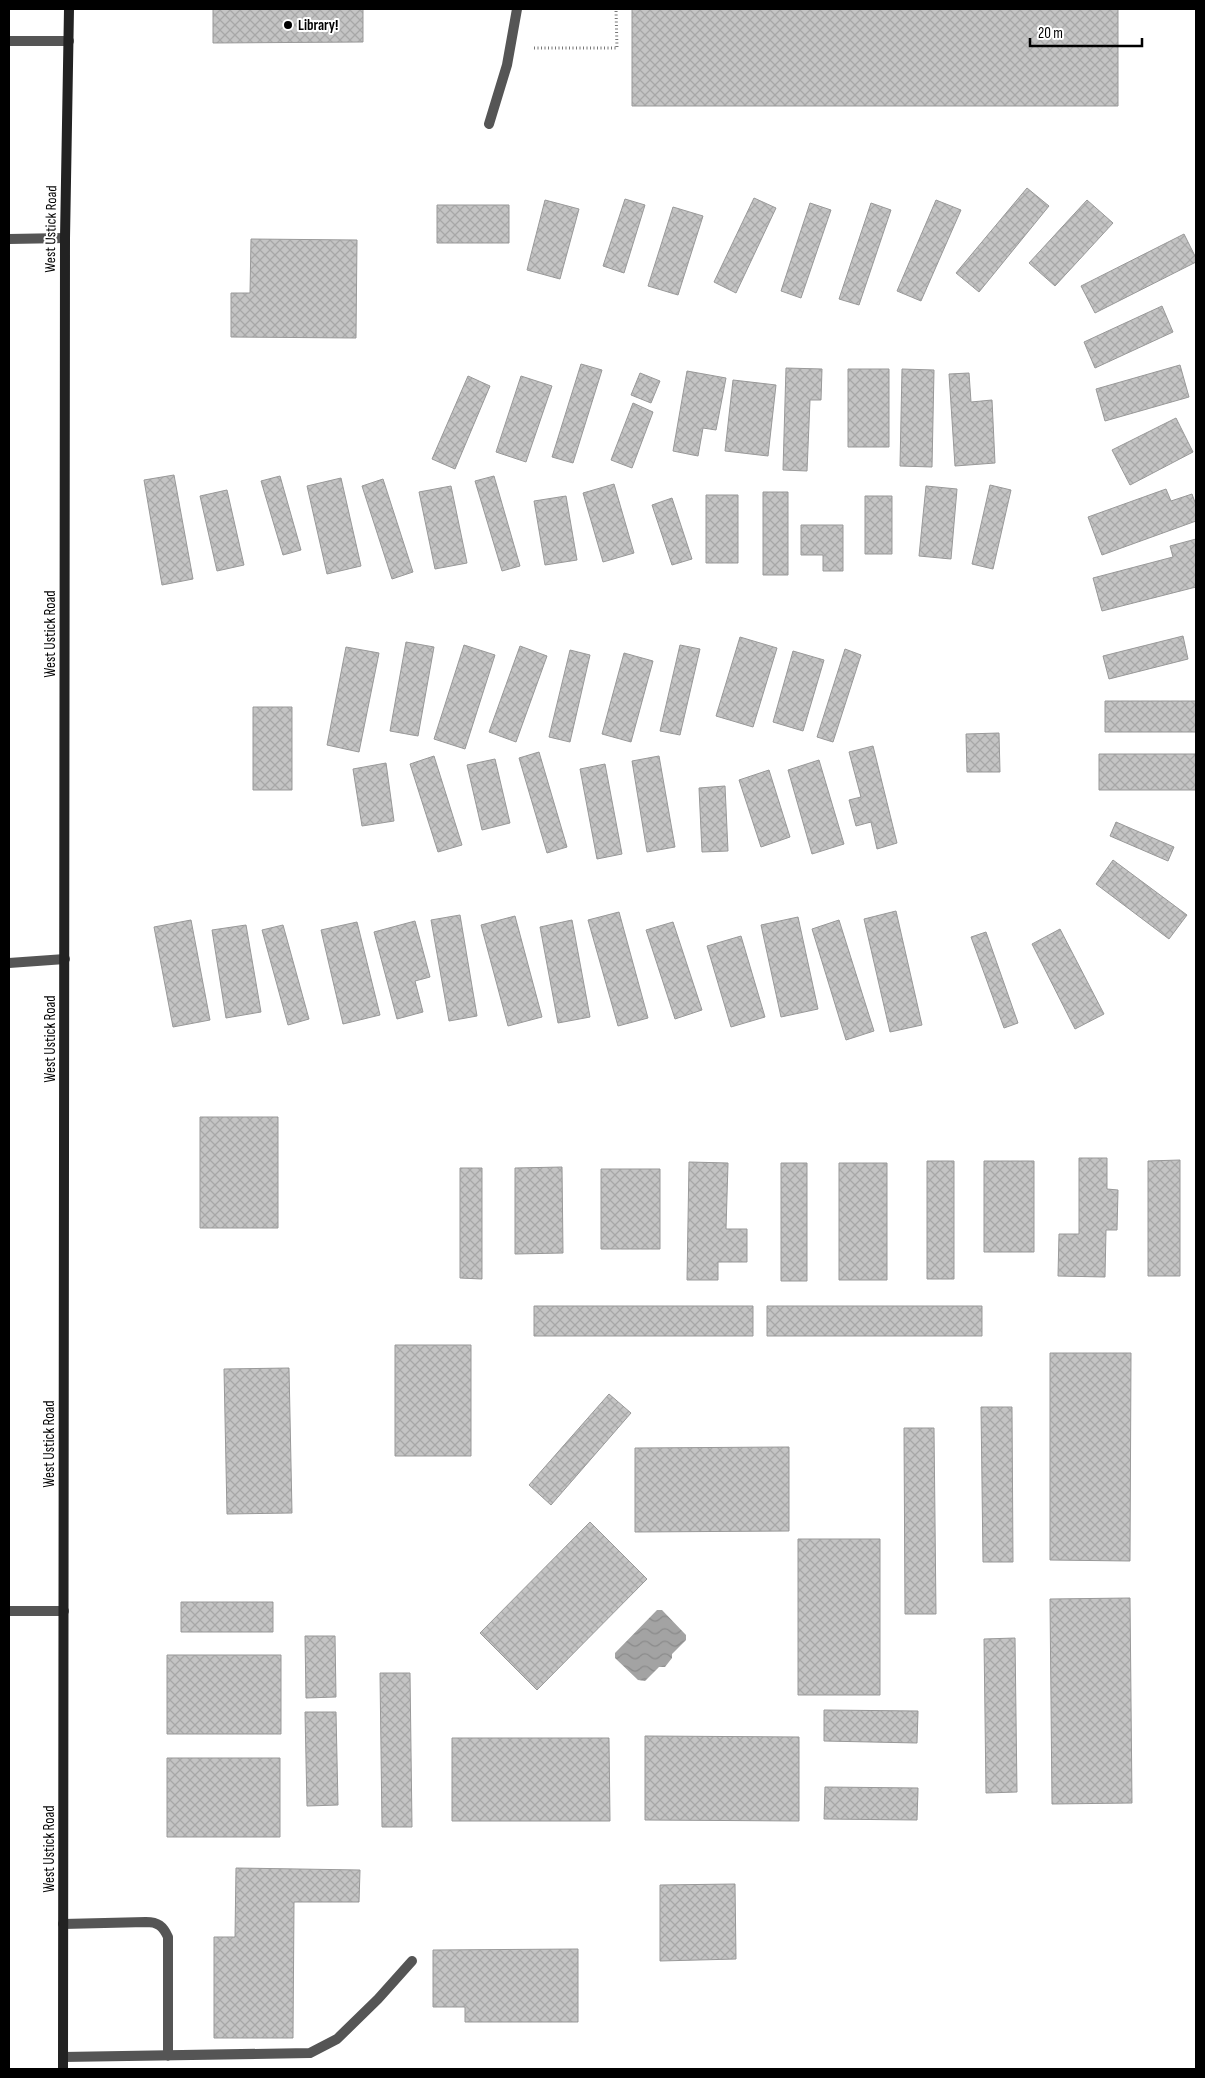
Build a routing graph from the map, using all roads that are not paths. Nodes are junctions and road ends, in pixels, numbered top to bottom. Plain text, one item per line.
1 (69, 9) edge
2 (517, 9) edge
3 (9, 41) edge
4 (69, 41) junction
5 (488, 124) dead end
6 (65, 238) junction
7 (9, 239) edge
8 (65, 959) junction
9 (9, 963) edge
10 (64, 1611) junction
11 (9, 1612) edge
12 (63, 1924) junction
13 (412, 1961) dead end
14 (168, 2056) junction
15 (63, 2057) junction
16 (63, 2069) edge

1 - 4 main road, West Ustick Road
2 - 5 lane
3 - 4 lane
4 - 6 main road, West Ustick Road
6 - 7 lane
6 - 8 main road, West Ustick Road
8 - 9 lane
8 - 10 main road, West Ustick Road
10 - 11 lane
10 - 12 main road, West Ustick Road
12 - 14 lane
12 - 15 main road, West Ustick Road
13 - 14 lane
14 - 15 lane
15 - 16 main road, West Ustick Road

